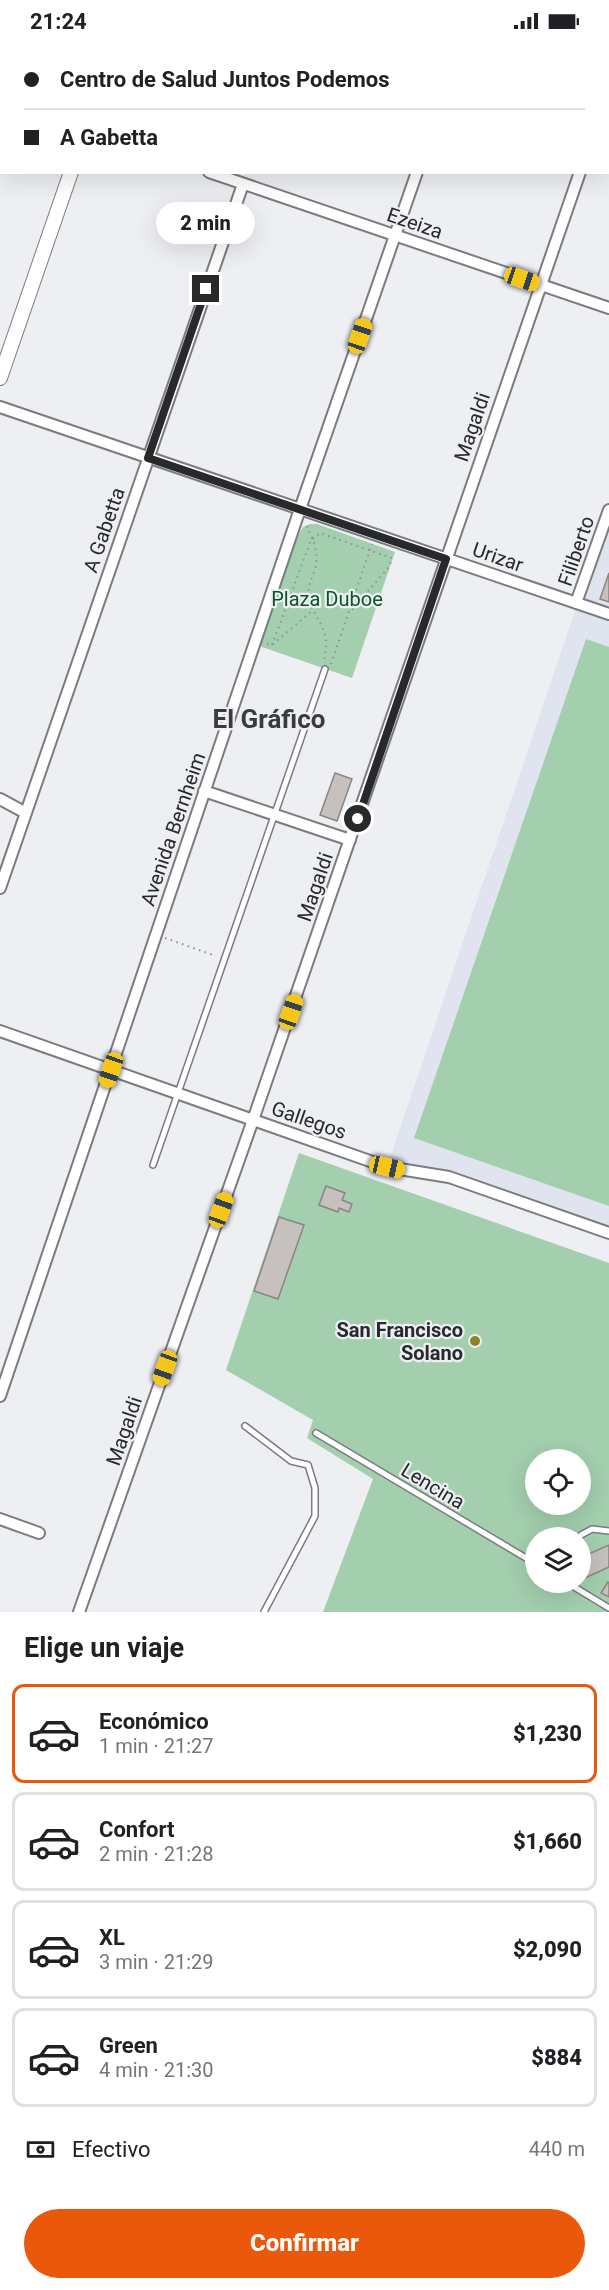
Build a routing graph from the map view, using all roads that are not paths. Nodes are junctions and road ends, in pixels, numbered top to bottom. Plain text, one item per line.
1 (70, 174) edge
2 (215, 174) edge
3 (416, 174) edge
4 (579, 174) edge
5 (243, 184) junction
6 (395, 236) junction
7 (541, 285) junction
8 (609, 309) edge
9 (0, 378) edge
10 (0, 407) edge
11 (148, 458) junction
12 (300, 509) junction
13 (609, 510) edge
14 (446, 559) junction
15 (576, 603) junction
16 (609, 614) edge
17 (325, 669) road end
18 (204, 791) junction
19 (0, 799) edge
20 (26, 813) junction
21 (274, 814) junction
22 (350, 840) junction
23 (0, 888) edge
24 (0, 1031) edge
25 (111, 1070) junction
26 (178, 1093) junction
27 (254, 1120) junction
28 (153, 1165) dead end
29 (609, 1233) edge
30 (0, 1396) edge
31 (245, 1426) dead end
32 (316, 1433) dead end
33 (0, 1519) edge
34 (591, 1530) edge
35 (609, 1531) edge
36 (39, 1533) dead end
37 (525, 1557) edge
38 (584, 1593) edge
39 (609, 1608) edge
40 (80, 1612) edge
41 (264, 1612) edge

1 - 9 street
2 - 5 street, Ezeiza
3 - 6 street, Avenida Bernheim
4 - 7 street, Magaldi
5 - 6 street, Ezeiza
5 - 11 street, A Gabetta
6 - 7 street, Ezeiza
6 - 12 street, Avenida Bernheim
7 - 8 street, Ezeiza
7 - 14 street, Magaldi
10 - 11 street, Urizar
11 - 12 street, Urizar
11 - 20 street, A Gabetta
12 - 14 street, Urizar
12 - 18 street, Avenida Bernheim
13 - 15 street, Filiberto
14 - 15 street, Urizar
14 - 22 street, Magaldi
15 - 16 street, Urizar
17 - 21 lane
18 - 21 street
18 - 25 street, Avenida Bernheim
19 - 20 street
20 - 23 street, A Gabetta
21 - 22 street
21 - 26 lane
22 - 27 street, Magaldi
24 - 25 street, Gallegos
25 - 26 street, Gallegos
25 - 30 street, Avenida Bernheim
26 - 27 street, Gallegos
26 - 28 lane
27 - 29 street, Gallegos
27 - 40 street, Magaldi
31 - 41 lane
32 - 37 lane, Lencina
33 - 36 street
34 - 35 lane
38 - 39 lane

